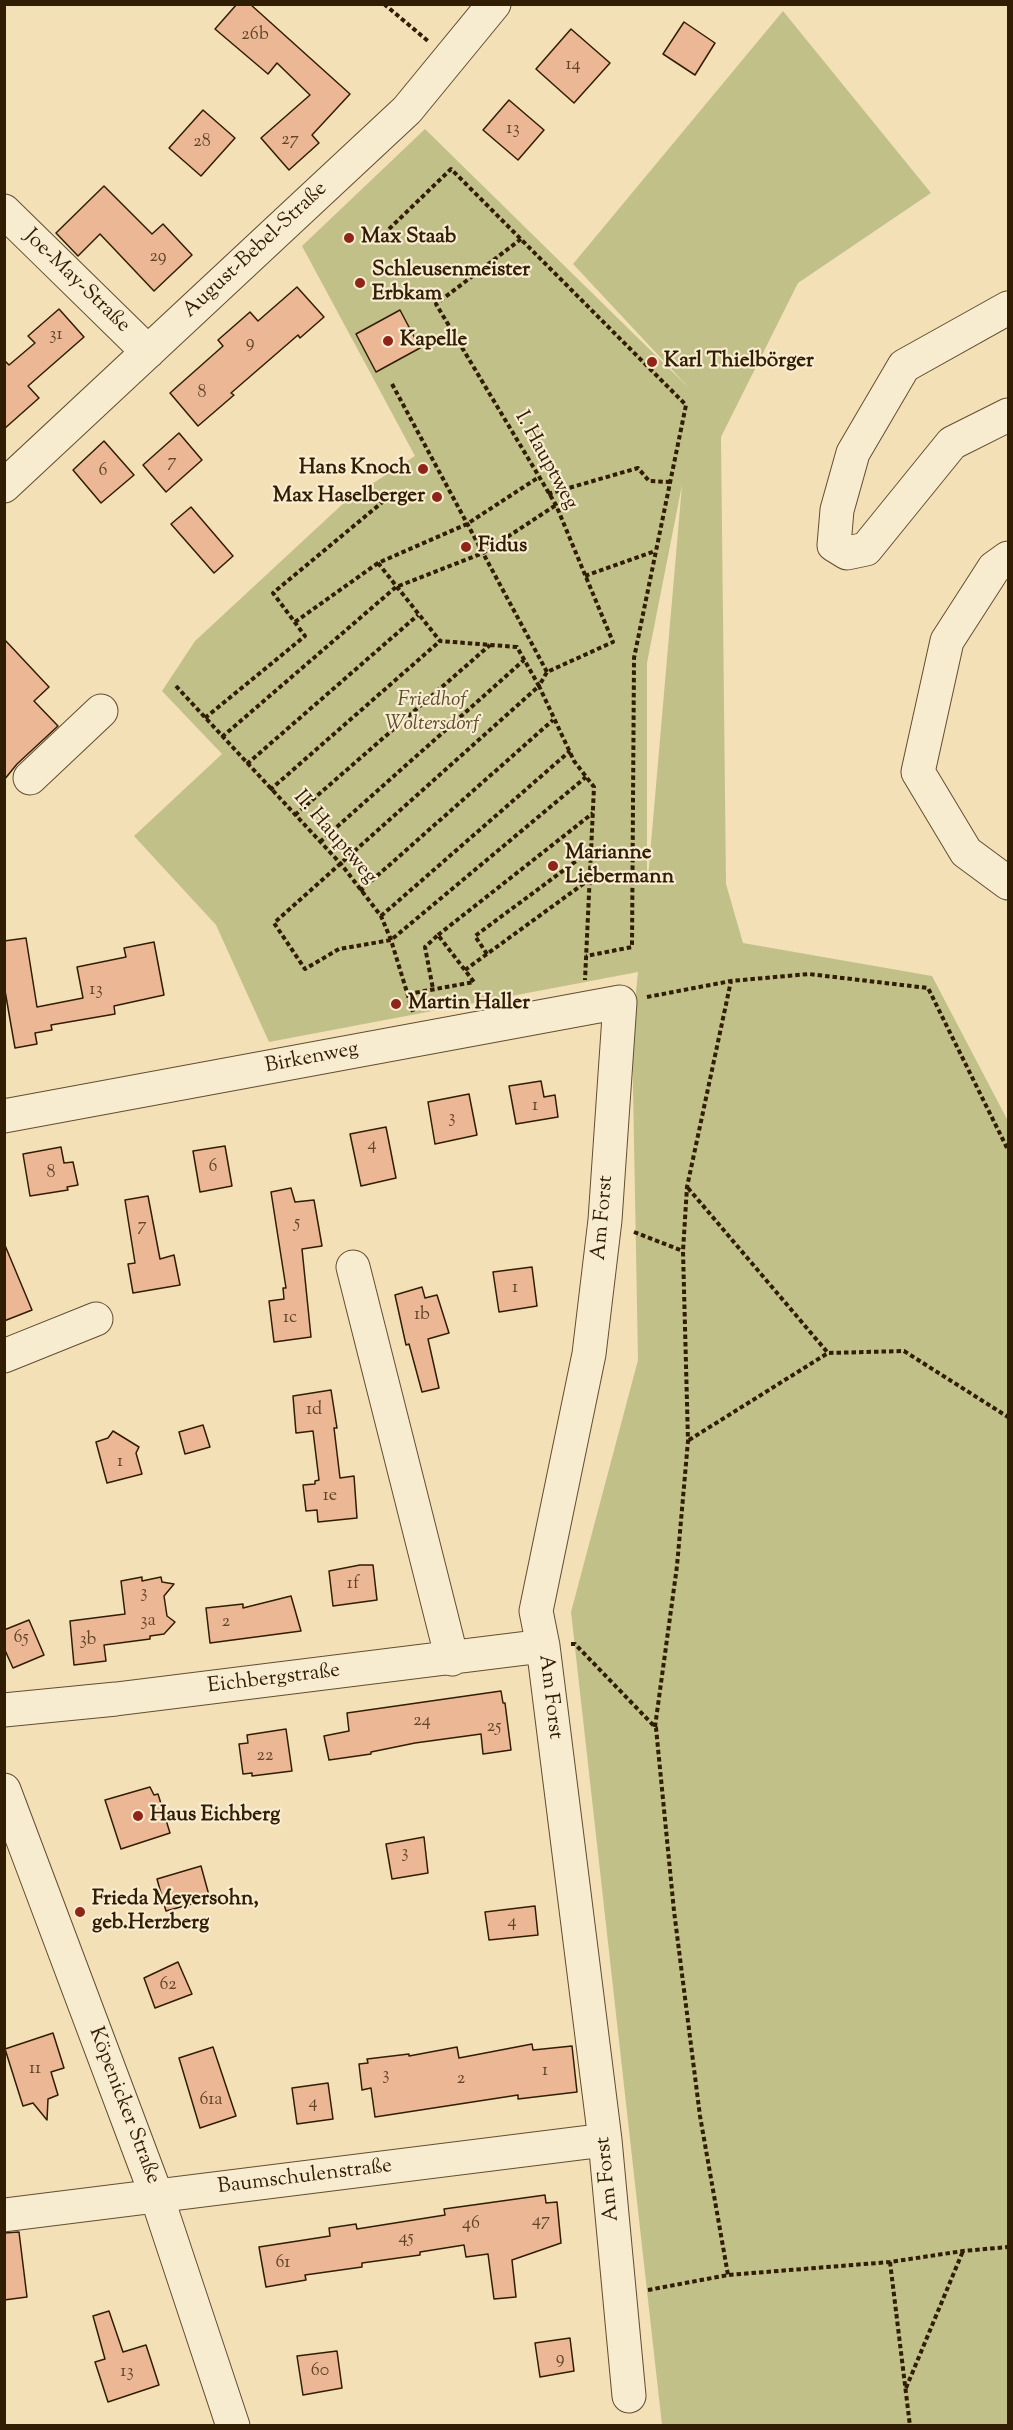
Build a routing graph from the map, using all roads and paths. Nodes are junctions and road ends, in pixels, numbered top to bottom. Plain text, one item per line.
1 (384, 4) edge
2 (494, 4) edge
3 (449, 59) junction
4 (4, 212) edge
5 (389, 229) dead end
6 (521, 239) junction
7 (1008, 308) edge
8 (148, 352) junction
9 (392, 384) dead end
10 (1008, 415) edge
11 (539, 477) junction
12 (670, 483) junction
13 (4, 486) edge
14 (548, 494) junction
15 (391, 495) dead end
16 (555, 506) junction
17 (467, 524) junction
18 (656, 551) junction
19 (483, 553) junction
20 (1008, 558) edge
21 (378, 563) junction
22 (585, 576) junction
23 (396, 587) junction
24 (418, 615) junction
25 (295, 622) junction
26 (440, 641) junction
27 (490, 645) junction
28 (524, 660) junction
29 (547, 672) junction
30 (176, 686) dead end
31 (539, 686) junction
32 (101, 711) dead end
33 (205, 718) junction
34 (553, 720) junction
35 (222, 737) junction
36 (570, 752) junction
37 (247, 764) junction
38 (586, 777) junction
39 (30, 778) dead end
40 (270, 790) junction
41 (594, 813) junction
42 (295, 815) junction
43 (320, 842) junction
44 (591, 850) junction
45 (340, 864) junction
46 (590, 879) junction
47 (1008, 883) edge
48 (360, 891) junction
49 (381, 916) junction
50 (438, 935) junction
51 (391, 940) junction
52 (487, 954) junction
53 (586, 956) junction
54 (465, 970) junction
55 (731, 981) junction
56 (433, 989) junction
57 (408, 994) junction
58 (620, 1002) junction
59 (585, 1008) junction
60 (419, 1039) junction
61 (4, 1116) edge
62 (1008, 1150) edge
63 (687, 1187) junction
64 (605, 1220) junction
65 (683, 1251) junction
66 (353, 1267) dead end
67 (96, 1318) dead end
68 (828, 1353) junction
69 (4, 1356) edge
70 (1008, 1417) edge
71 (688, 1441) junction
72 (543, 1646) junction
73 (452, 1659) junction
74 (4, 1710) edge
75 (655, 1727) junction
76 (4, 1790) edge
77 (605, 2140) junction
78 (157, 2197) junction
79 (4, 2216) edge
80 (1008, 2247) edge
81 (963, 2251) junction
82 (890, 2262) junction
83 (728, 2276) junction
84 (621, 2295) junction
85 (906, 2389) junction
86 (629, 2396) dead end
87 (232, 2426) edge
88 (910, 2426) edge

1 - 3 path
2 - 3 street, August-Bebel-Straße
3 - 8 street, August-Bebel-Straße
4 - 8 street, Joe-May-Straße
5 - 6 path
6 - 11 path, I. Hauptweg
6 - 12 path
7 - 10 street
8 - 13 street, August-Bebel-Straße
9 - 17 path
11 - 14 path, I. Hauptweg
11 - 17 path
12 - 14 path
12 - 18 path
14 - 16 path, I. Hauptweg
15 - 25 path
16 - 19 path
16 - 22 path, I. Hauptweg
17 - 19 path
17 - 21 path
18 - 22 path
18 - 53 path
19 - 23 path
19 - 29 path
20 - 47 street
21 - 23 path
21 - 25 path
22 - 29 path, I. Hauptweg
23 - 24 path
23 - 35 path
24 - 26 path
24 - 37 path
25 - 33 path
26 - 27 path
26 - 40 path
27 - 28 path
27 - 42 path
28 - 31 path
28 - 43 path
29 - 31 path
30 - 33 path, II. Hauptweg
31 - 34 path
31 - 45 path
32 - 39 street
33 - 35 path, II. Hauptweg
34 - 36 path
34 - 48 path
35 - 37 path, II. Hauptweg
36 - 38 path
36 - 49 path
37 - 40 path, II. Hauptweg
38 - 41 path
38 - 51 path
40 - 42 path, II. Hauptweg
41 - 44 path
41 - 50 path
42 - 43 path, II. Hauptweg
43 - 45 path, II. Hauptweg
44 - 46 path
44 - 52 path
45 - 48 path, II. Hauptweg
45 - 51 path
46 - 52 path
46 - 53 path
48 - 49 path, II. Hauptweg
49 - 51 path, II. Hauptweg
50 - 54 path
50 - 56 path
51 - 57 path, II. Hauptweg
52 - 54 path
53 - 59 path
54 - 56 path
55 - 58 path
55 - 62 path
55 - 63 path
56 - 57 path
57 - 60 path, II. Hauptweg
58 - 59 street, Birkenweg
58 - 64 street, Am Forst
59 - 60 street, Birkenweg
60 - 61 street, Birkenweg
63 - 65 path
63 - 68 path
64 - 65 path
64 - 72 street, Am Forst
65 - 71 path
66 - 73 street
67 - 69 street
68 - 70 path
68 - 71 path
71 - 75 path
72 - 73 street, Eichbergstraße
72 - 75 path
72 - 77 street, Am Forst
73 - 74 street, Eichbergstraße
75 - 83 path
76 - 78 street, Köpenicker Straße
77 - 78 street, Baumschulenstraße
77 - 84 street, Am Forst
78 - 79 street, Baumschulenstraße
78 - 87 street, Köpenicker Straße
80 - 81 path
81 - 82 path
81 - 85 path
82 - 83 path
82 - 85 path
83 - 84 path
84 - 86 street, Am Forst
85 - 88 path

